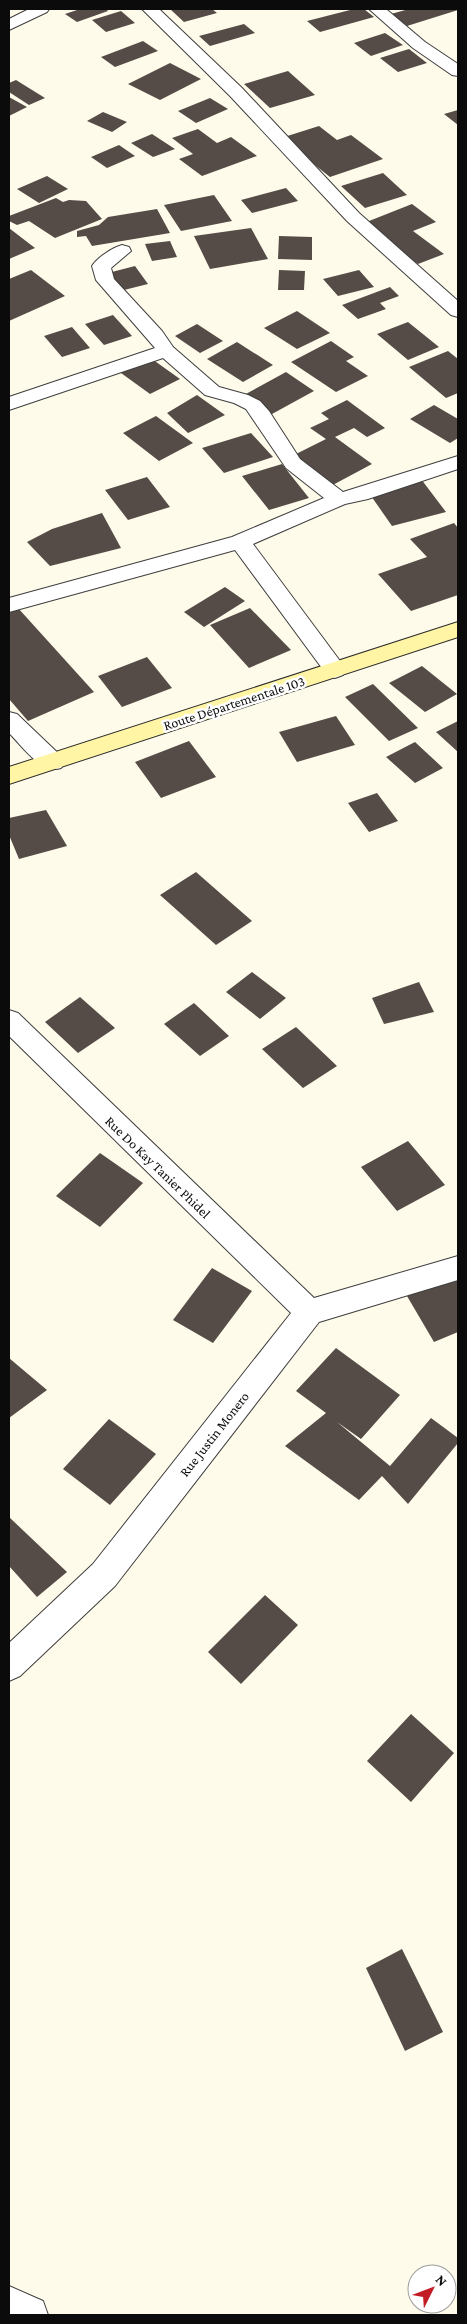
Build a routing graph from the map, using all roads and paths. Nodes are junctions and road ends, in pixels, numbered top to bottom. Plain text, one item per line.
1 (42, 9) edge
2 (150, 9) edge
3 (377, 9) edge
4 (9, 25) edge
5 (458, 71) edge
6 (122, 252) dead end
7 (458, 312) edge
8 (166, 351) junction
9 (9, 404) edge
10 (458, 462) edge
11 (339, 498) junction
12 (240, 542) junction
13 (9, 606) edge
14 (458, 629) edge
15 (335, 670) junction
16 (9, 720) edge
17 (53, 762) junction
18 (9, 776) edge
19 (9, 1020) edge
20 (458, 1268) edge
21 (310, 1312) junction
22 (9, 1665) edge
23 (9, 2304) edge
24 (29, 2315) edge

1 - 4 street
2 - 7 street
3 - 5 street
6 - 8 street
8 - 9 street
8 - 11 street
10 - 11 street
11 - 12 street
12 - 13 street
12 - 15 street
14 - 15 main road, Route Départementale 103
15 - 17 main road, Route Départementale 103
16 - 17 street
17 - 18 main road, Route Départementale 103
19 - 21 street, Rue Do Kay Tanier Phidel
20 - 21 street
21 - 22 street, Rue Justin Monero
23 - 24 street

